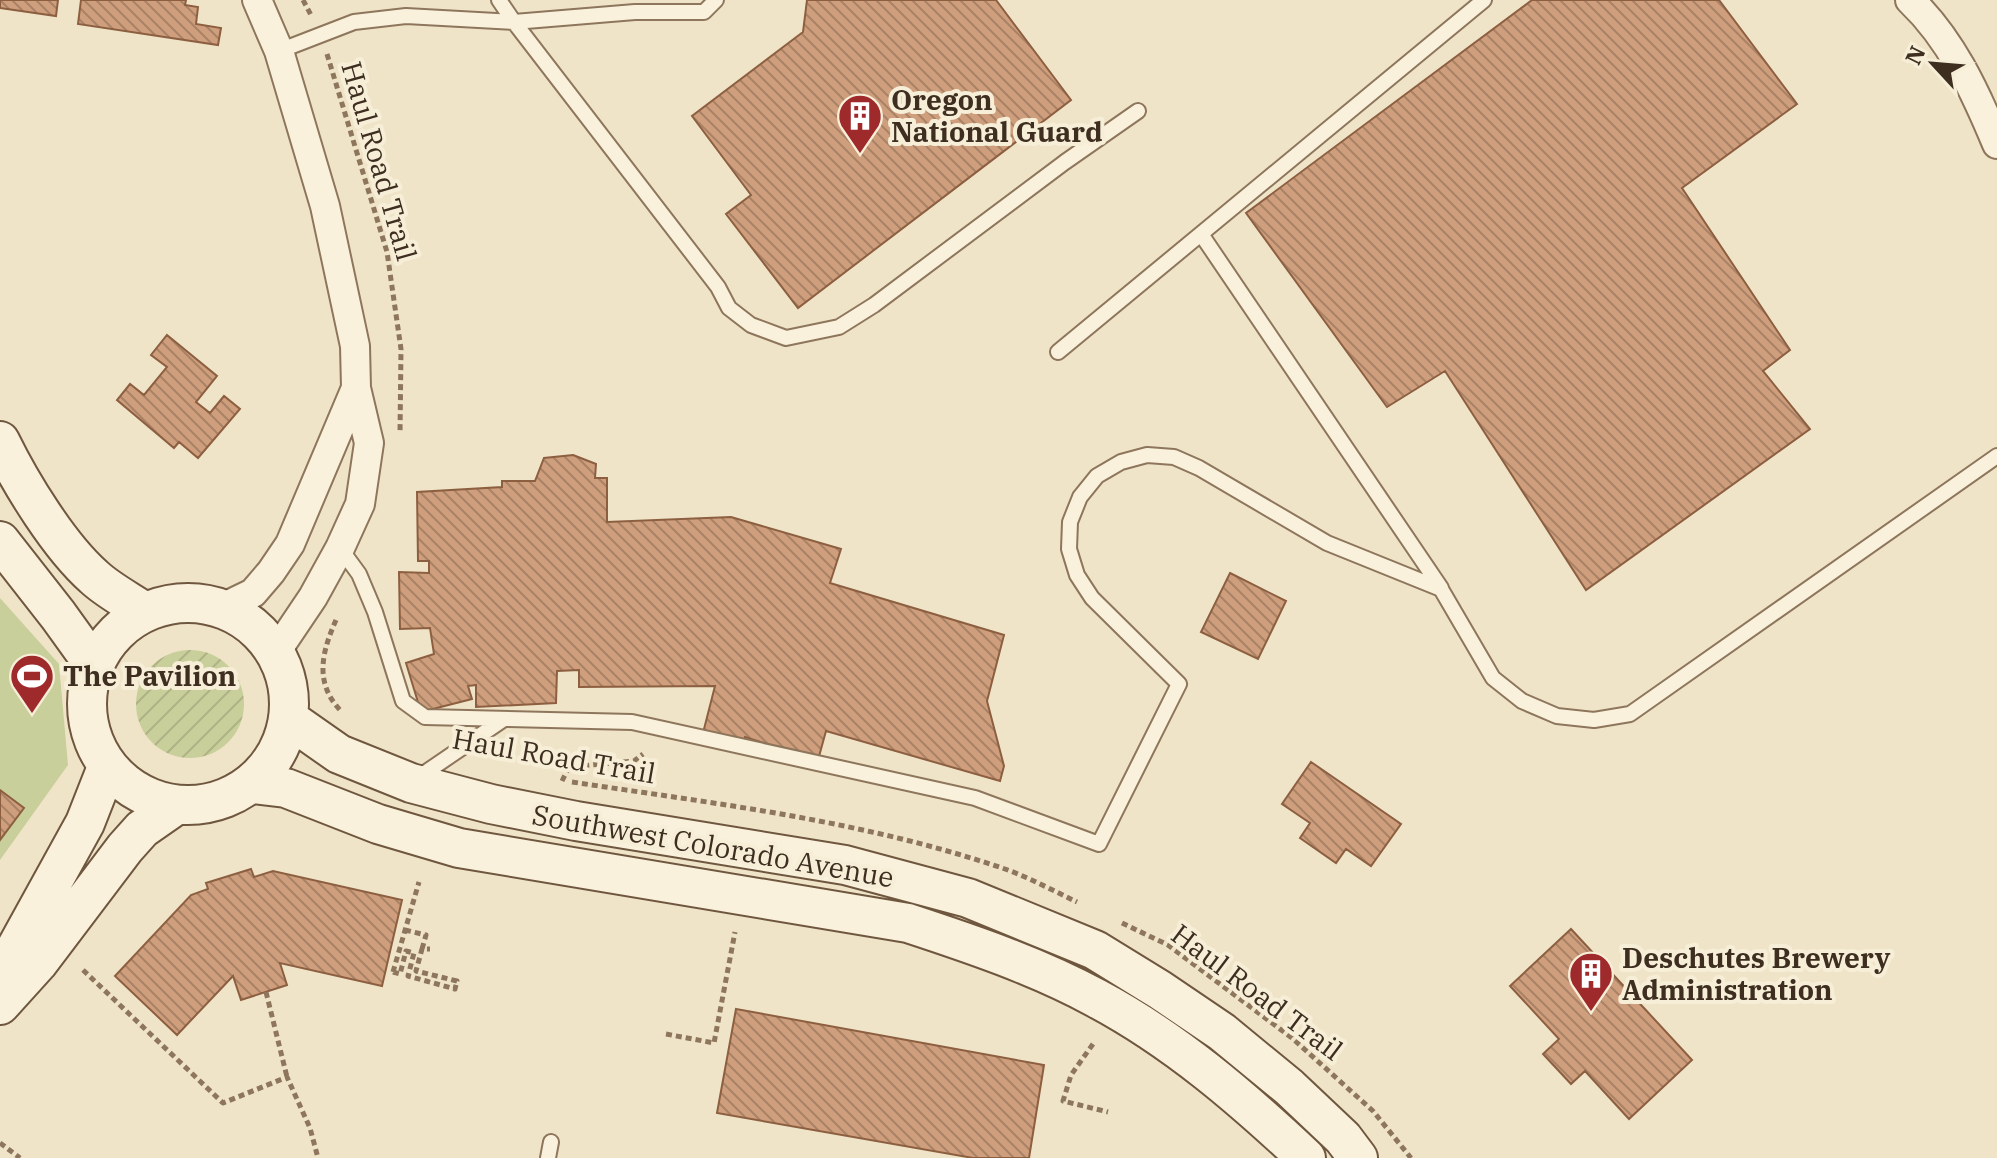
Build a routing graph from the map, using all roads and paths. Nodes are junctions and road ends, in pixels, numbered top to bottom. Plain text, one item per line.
1 (257, 0) edge
2 (303, 0) edge
3 (499, 0) edge
4 (716, 0) edge
5 (1484, 0) edge
6 (1910, 0) edge
7 (631, 6) edge
8 (514, 22) junction
9 (321, 33) junction
10 (279, 51) junction
11 (1138, 111) dead end
12 (1997, 144) edge
13 (1201, 234) junction
14 (1058, 352) dead end
15 (356, 388) junction
16 (400, 438) dead end
17 (0, 441) edge
18 (1997, 456) edge
19 (0, 541) edge
20 (340, 548) junction
21 (359, 574) junction
22 (1441, 589) junction
23 (222, 608) junction
24 (145, 612) junction
25 (276, 652) junction
26 (94, 665) junction
27 (346, 717) dead end
28 (289, 719) junction
29 (505, 719) junction
30 (643, 754) dead end
31 (107, 767) junction
32 (548, 779) dead end
33 (562, 781) junction
34 (411, 783) junction
35 (253, 784) junction
36 (175, 806) junction
37 (419, 882) dead end
38 (1085, 906) dead end
39 (1112, 919) dead end
40 (405, 930) junction
41 (735, 932) dead end
42 (422, 949) junction
43 (430, 949) dead end
44 (83, 970) dead end
45 (0, 977) edge
46 (266, 992) dead end
47 (0, 1005) edge
48 (666, 1034) dead end
49 (1093, 1044) dead end
50 (287, 1077) junction
51 (1108, 1112) dead end
52 (551, 1142) dead end
53 (0, 1143) edge
54 (1342, 1151) edge
55 (20, 1158) edge
56 (318, 1158) edge
57 (548, 1158) edge
58 (1306, 1158) edge
59 (1411, 1158) edge

1 - 10 street
2 - 9 path, Haul Road Trail
3 - 8 lane
4 - 7 lane
5 - 13 lane
6 - 12 street
7 - 8 lane
8 - 9 lane
8 - 11 lane
9 - 10 lane
9 - 16 path, Haul Road Trail
10 - 15 street
13 - 14 lane
13 - 22 lane
15 - 20 street
15 - 23 street
17 - 24 main road
18 - 22 lane
19 - 26 main road
20 - 21 lane
20 - 25 street
21 - 27 path
21 - 29 lane
22 - 29 lane
23 - 24 main road
23 - 25 main road
24 - 26 main road
25 - 28 main road
26 - 31 main road
28 - 34 main road, Southwest Colorado Avenue
28 - 35 main road
29 - 34 lane
30 - 33 path
31 - 36 main road
31 - 45 main road
32 - 33 path, Haul Road Trail
33 - 38 path, Haul Road Trail
34 - 54 main road, Southwest Colorado Avenue
35 - 36 main road
35 - 58 main road, Southwest Colorado Avenue
36 - 47 main road
37 - 40 path
39 - 59 path, Haul Road Trail
40 - 42 path
40 - 42 path
41 - 48 path
42 - 43 path
44 - 50 path
46 - 50 path
49 - 51 path
50 - 56 path
52 - 57 lane
53 - 55 path

